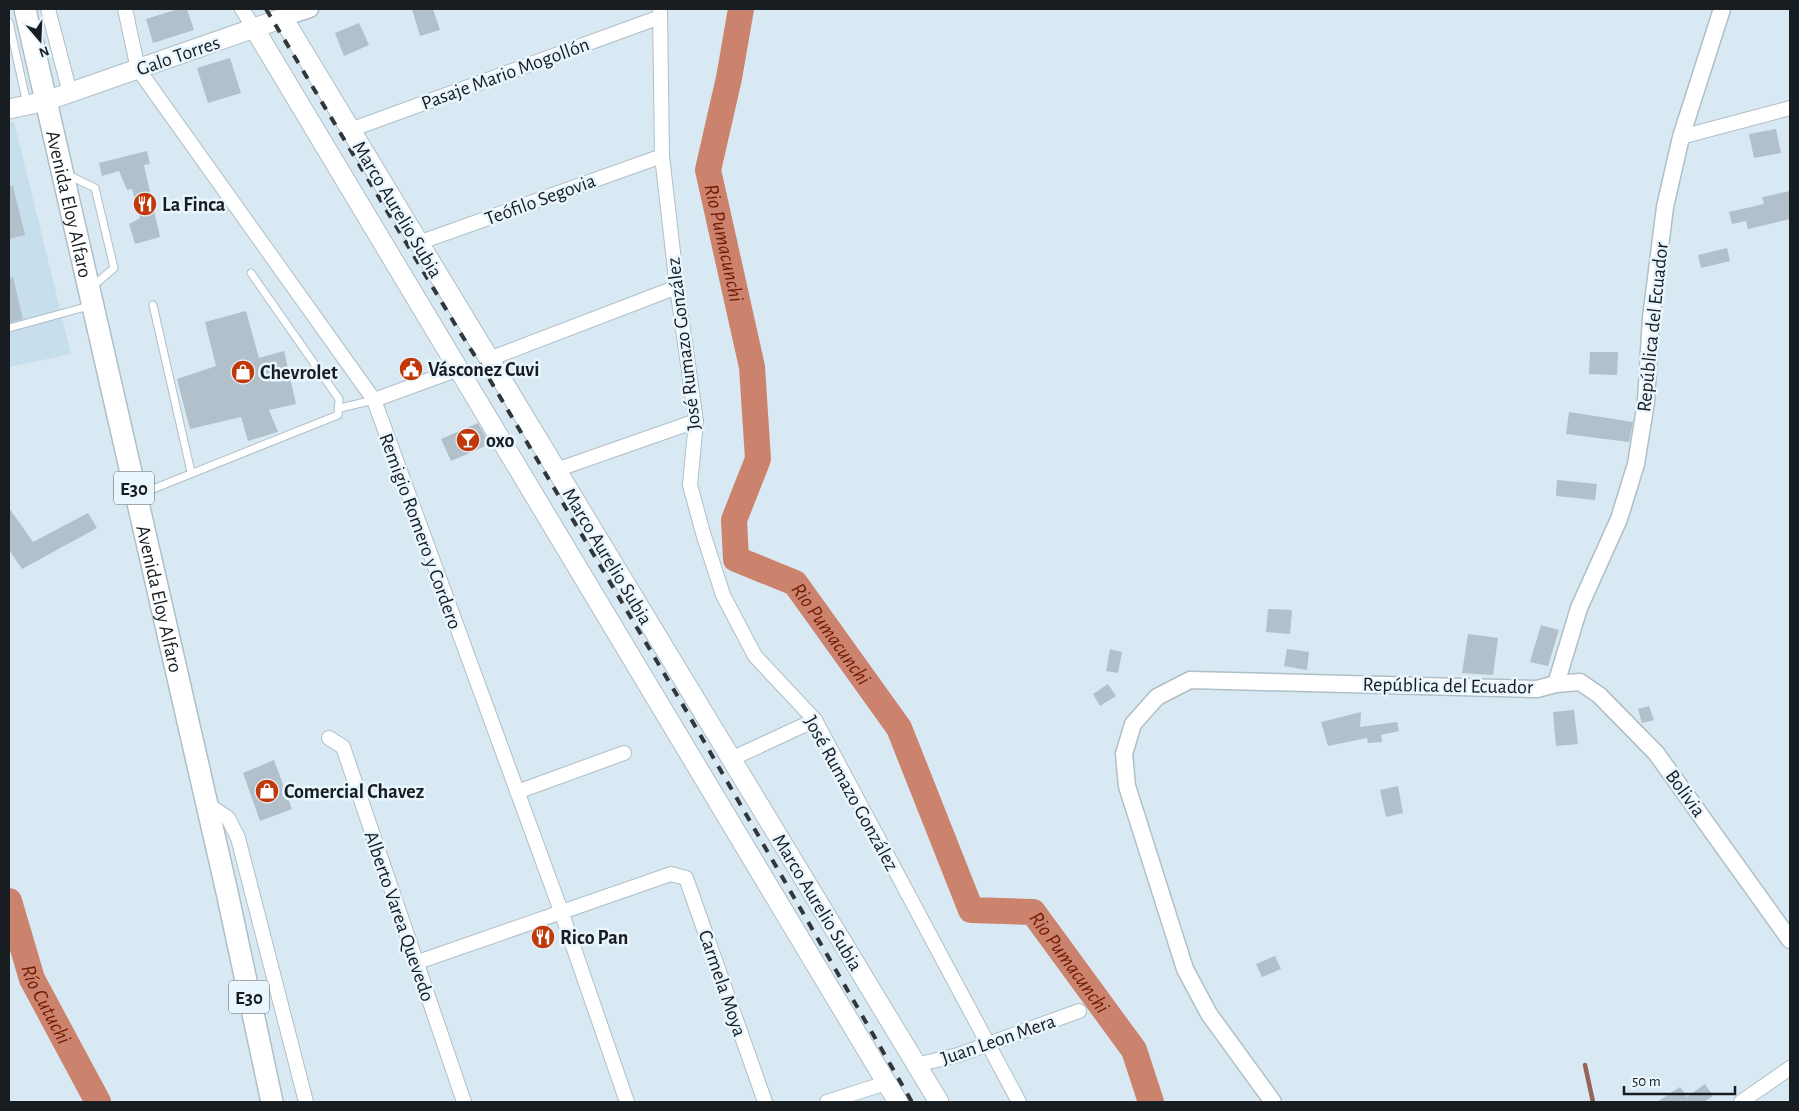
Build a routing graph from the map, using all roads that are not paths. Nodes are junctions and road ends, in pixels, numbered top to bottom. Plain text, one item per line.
1 (25, 9) edge
2 (48, 9) edge
3 (125, 9) edge
4 (242, 9) edge
5 (1722, 9) edge
6 (292, 12) edge
7 (660, 13) edge
8 (9, 22) edge
9 (254, 28) junction
10 (138, 69) junction
11 (70, 92) junction
12 (36, 103) junction
13 (1790, 108) edge
14 (9, 109) edge
15 (350, 130) junction
16 (1681, 137) junction
17 (662, 156) junction
18 (62, 172) junction
19 (418, 243) junction
20 (251, 274) dead end
21 (677, 287) junction
22 (90, 297) junction
23 (153, 305) dead end
24 (9, 328) edge
25 (488, 359) junction
26 (459, 369) junction
27 (374, 400) junction
28 (340, 408) junction
29 (696, 421) junction
30 (556, 470) junction
31 (191, 472) junction
32 (136, 496) junction
33 (1556, 684) junction
34 (815, 720) junction
35 (328, 738) dead end
36 (624, 754) dead end
37 (731, 759) junction
38 (517, 792) junction
39 (207, 804) junction
40 (561, 911) junction
41 (1790, 940) edge
42 (415, 963) junction
43 (1079, 1011) dead end
44 (988, 1043) junction
45 (916, 1065) junction
46 (1790, 1068) edge
47 (886, 1083) junction
48 (272, 1102) edge
49 (306, 1102) edge
50 (464, 1102) edge
51 (627, 1102) edge
52 (765, 1102) edge
53 (827, 1102) edge
54 (898, 1102) edge
55 (939, 1102) edge
56 (1019, 1102) edge
57 (1273, 1102) edge
58 (1741, 1102) edge

1 - 12 main road, Avenida Eloy Alfaro / E30
2 - 11 street
3 - 10 street, Remigio Romero y Cordero
4 - 9 street, Marco Aurelio Subia
5 - 16 street, República del Ecuador
6 - 9 main road, Galo Torres
6 - 15 main road, Marco Aurelio Subia
7 - 15 street, Pasaje Mario Mogollón
7 - 17 street, José Rumazo González
8 - 12 lane
9 - 10 main road, Galo Torres
9 - 26 main road, Marco Aurelio Subia
10 - 11 main road, Galo Torres
10 - 27 street, Remigio Romero y Cordero
11 - 12 main road, Galo Torres
12 - 14 main road, Galo Torres
12 - 18 main road, Avenida Eloy Alfaro / E30
13 - 16 street
15 - 19 main road, Marco Aurelio Subia
16 - 33 street, República del Ecuador
17 - 19 street, Teófilo Segovia
17 - 21 street, José Rumazo González
18 - 22 main road, Avenida Eloy Alfaro / E30
18 - 22 lane
19 - 25 main road, Marco Aurelio Subia
20 - 28 lane
21 - 25 street
21 - 29 street, José Rumazo González
22 - 24 lane
22 - 32 main road, Avenida Eloy Alfaro / E30
23 - 31 lane
25 - 30 main road, Marco Aurelio Subia
26 - 27 street
26 - 47 main road, Marco Aurelio Subia
27 - 28 lane
27 - 38 street, Remigio Romero y Cordero
28 - 31 lane
29 - 30 street
29 - 34 street, José Rumazo González
30 - 37 main road, Marco Aurelio Subia
31 - 32 lane
32 - 39 main road, Avenida Eloy Alfaro / E30
33 - 41 street, Bolivia
33 - 57 street, República del Ecuador
34 - 37 street
34 - 44 street, José Rumazo González
35 - 42 street, Alberto Varea Quevedo
36 - 38 street
37 - 45 main road, Marco Aurelio Subia
38 - 40 street, Remigio Romero y Cordero
39 - 48 main road, Avenida Eloy Alfaro / E30
39 - 49 street
40 - 42 street
40 - 51 street, Remigio Romero y Cordero
40 - 52 street, Carmela Moya
42 - 50 street, Alberto Varea Quevedo
43 - 44 street, Juan Leon Mera
44 - 45 street, Juan Leon Mera
44 - 56 street, José Rumazo González
45 - 55 main road, Marco Aurelio Subia
46 - 58 street
47 - 53 street
47 - 54 main road, Marco Aurelio Subia

